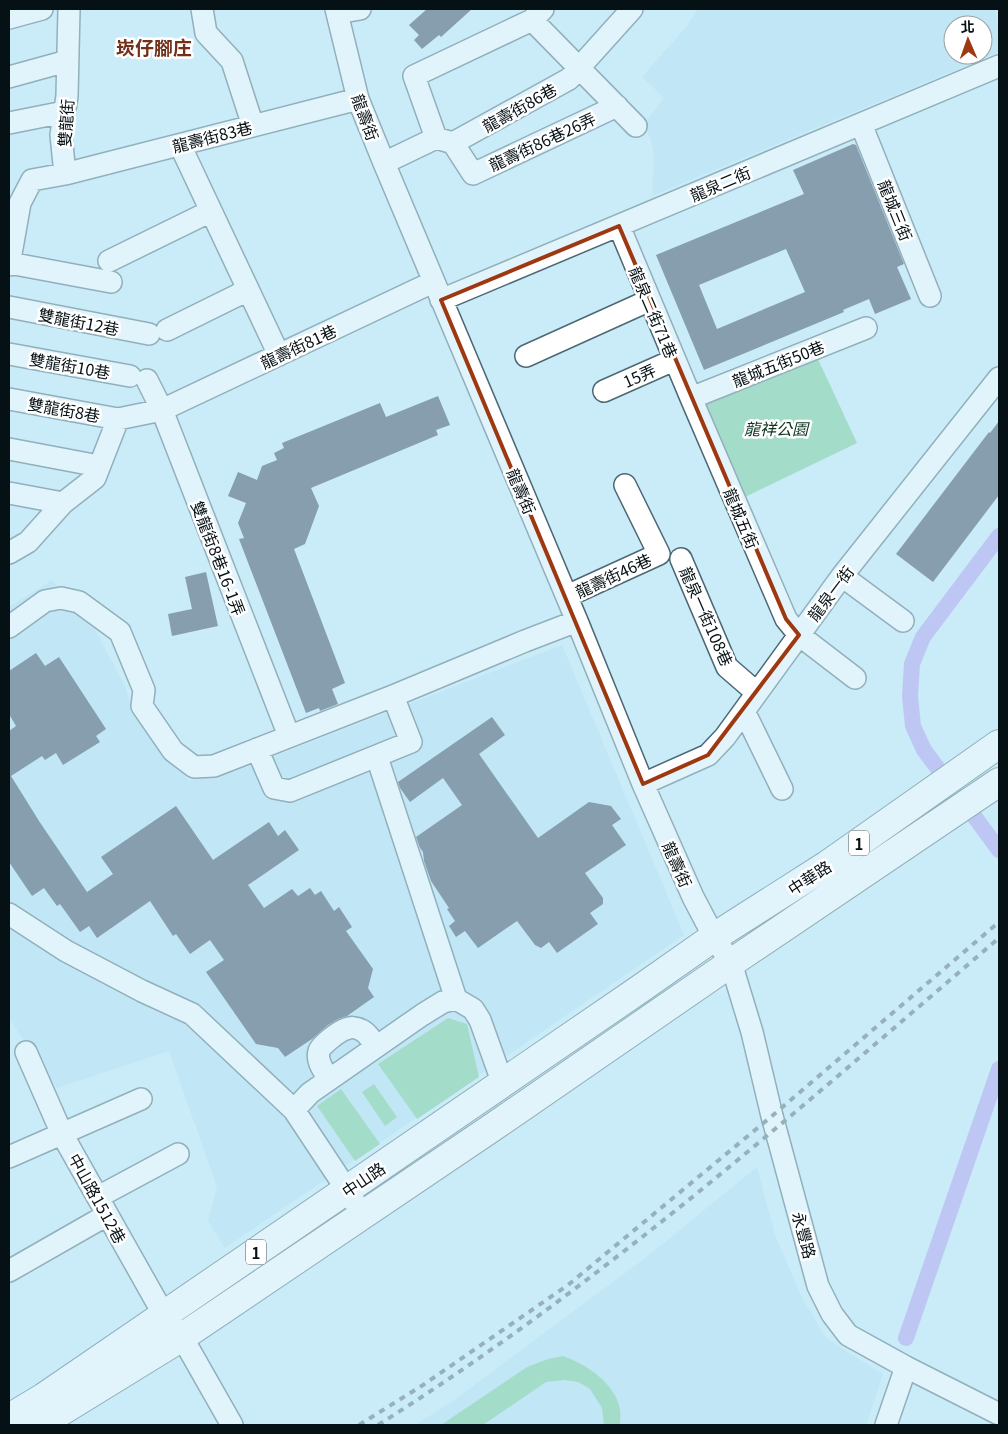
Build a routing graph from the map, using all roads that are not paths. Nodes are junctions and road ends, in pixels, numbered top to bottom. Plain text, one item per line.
1 (42, 9) edge
2 (69, 9) edge
3 (202, 9) edge
4 (360, 9) edge
5 (632, 9) edge
6 (337, 11) edge
7 (537, 15) edge
8 (9, 18) edge
9 (67, 61) junction
10 (999, 66) edge
11 (578, 68) junction
12 (9, 77) edge
13 (358, 98) junction
14 (617, 106) junction
15 (64, 112) junction
16 (9, 123) edge
17 (861, 124) junction
18 (253, 126) junction
19 (636, 126) dead end
20 (445, 141) junction
21 (180, 145) junction
22 (384, 163) junction
23 (65, 174) junction
24 (14, 205) edge
25 (211, 211) junction
26 (618, 226) junction
27 (9, 264) edge
28 (248, 290) junction
29 (437, 291) junction
30 (930, 296) dead end
31 (650, 300) junction
32 (9, 307) edge
33 (866, 328) dead end
34 (9, 354) edge
35 (279, 355) junction
36 (526, 356) dead end
37 (674, 360) junction
38 (139, 378) joint
39 (999, 378) edge
40 (604, 391) dead end
41 (690, 398) junction
42 (9, 399) edge
43 (162, 410) junction
44 (118, 419) junction
45 (9, 449) edge
46 (99, 466) junction
47 (626, 485) dead end
48 (9, 493) edge
49 (63, 503) junction
50 (18, 540) edge
51 (9, 553) edge
52 (681, 559) dead end
53 (842, 576) junction
54 (567, 596) junction
55 (577, 621) junction
56 (903, 621) dead end
57 (9, 627) edge
58 (799, 635) junction
59 (855, 678) dead end
60 (757, 693) junction
61 (393, 696) junction
62 (744, 711) junction
63 (289, 736) junction
64 (999, 744) edge
65 (257, 749) junction
66 (377, 757) junction
67 (999, 782) edge
68 (643, 784) junction
69 (782, 789) dead end
70 (9, 914) edge
71 (714, 937) junction
72 (731, 963) junction
73 (456, 999) junction
74 (376, 1047) junction
75 (26, 1052) dead end
76 (329, 1080) junction
77 (503, 1084) junction
78 (141, 1099) dead end
79 (294, 1110) junction
80 (62, 1134) junction
81 (178, 1154) dead end
82 (9, 1157) edge
83 (347, 1190) junction
84 (102, 1206) junction
85 (362, 1214) junction
86 (9, 1271) edge
87 (164, 1315) junction
88 (182, 1337) junction
89 (906, 1367) junction
90 (999, 1414) edge
91 (9, 1418) edge
92 (39, 1425) edge
93 (232, 1425) edge
94 (886, 1425) edge

1 - 8 street
2 - 9 street, 雙龍街
3 - 18 street
4 - 6 street
5 - 11 street, 龍壽街86巷
6 - 13 street, 龍壽街
7 - 11 street
7 - 20 street
9 - 12 street
9 - 15 street, 雙龍街
10 - 17 street, 龍泉二街
11 - 14 street
11 - 20 street, 龍壽街86巷
13 - 18 street, 龍壽街83巷
13 - 22 street, 龍壽街
14 - 19 street
14 - 20 street, 龍壽街86巷26弄
15 - 16 street
15 - 23 street, 雙龍街
17 - 26 street, 龍泉二街
17 - 30 street, 龍城三街
18 - 21 street, 龍壽街83巷
20 - 22 street, 龍壽街86巷
21 - 23 street, 龍壽街83巷
21 - 25 street
22 - 29 street, 龍壽街
23 - 24 street
24 - 27 street
25 - 27 street
25 - 28 street
26 - 29 street, 龍泉二街
26 - 31 street, 龍泉二街71巷
28 - 32 street, 雙龍街12巷
28 - 35 street
29 - 35 street, 龍壽街81巷
29 - 54 street, 龍壽街
31 - 36 street
31 - 37 street, 龍泉二街71巷
33 - 41 street, 龍城五街50巷
34 - 38 street, 雙龍街10巷
35 - 43 street, 龍壽街81巷
37 - 40 street, 15弄
37 - 41 street, 龍泉二街71巷
38 - 43 street, 雙龍街8巷16-1弄
39 - 53 street, 龍泉一街
41 - 58 street, 龍城五街
42 - 44 street, 雙龍街8巷
43 - 44 street
43 - 63 street, 雙龍街8巷16-1弄
44 - 46 street
45 - 46 street
46 - 49 street
47 - 54 street, 龍壽街46巷
48 - 49 street
49 - 50 street
50 - 51 street
52 - 60 street, 龍泉一街108巷
53 - 56 street
53 - 58 street, 龍泉一街
54 - 55 street, 龍壽街
55 - 61 street
55 - 68 street, 龍壽街
57 - 65 street
58 - 59 street, 龍城五街
58 - 60 street, 龍泉一街
60 - 62 street, 龍泉一街
61 - 63 street
61 - 66 street
62 - 68 street, 龍泉一街
62 - 69 street
63 - 65 street
64 - 71 main road, 中華路 / 1
65 - 66 street
66 - 73 street
67 - 72 main road, 中華路 / 1
68 - 71 street, 龍壽街
70 - 79 street
71 - 72 street, 龍壽街
71 - 77 main road, 中山路 / 1
72 - 85 main road, 中山路 / 1
72 - 89 street, 永豐路
73 - 74 street
73 - 77 street
74 - 76 street
74 - 76 street
75 - 80 street, 中山路1512巷
76 - 79 street
77 - 83 main road, 中山路 / 1
78 - 80 street
79 - 83 street
80 - 82 street
80 - 84 street, 中山路1512巷
81 - 84 street
83 - 85 street
83 - 87 main road, 中山路 / 1
84 - 86 street
84 - 87 street, 中山路1512巷
85 - 88 main road, 中山路 / 1
87 - 88 street, 中山路1512巷
87 - 91 main road, 中山路 / 1
88 - 92 main road, 中山路 / 1
88 - 93 street, 中山路1512巷
89 - 90 street, 永豐路
89 - 94 street

